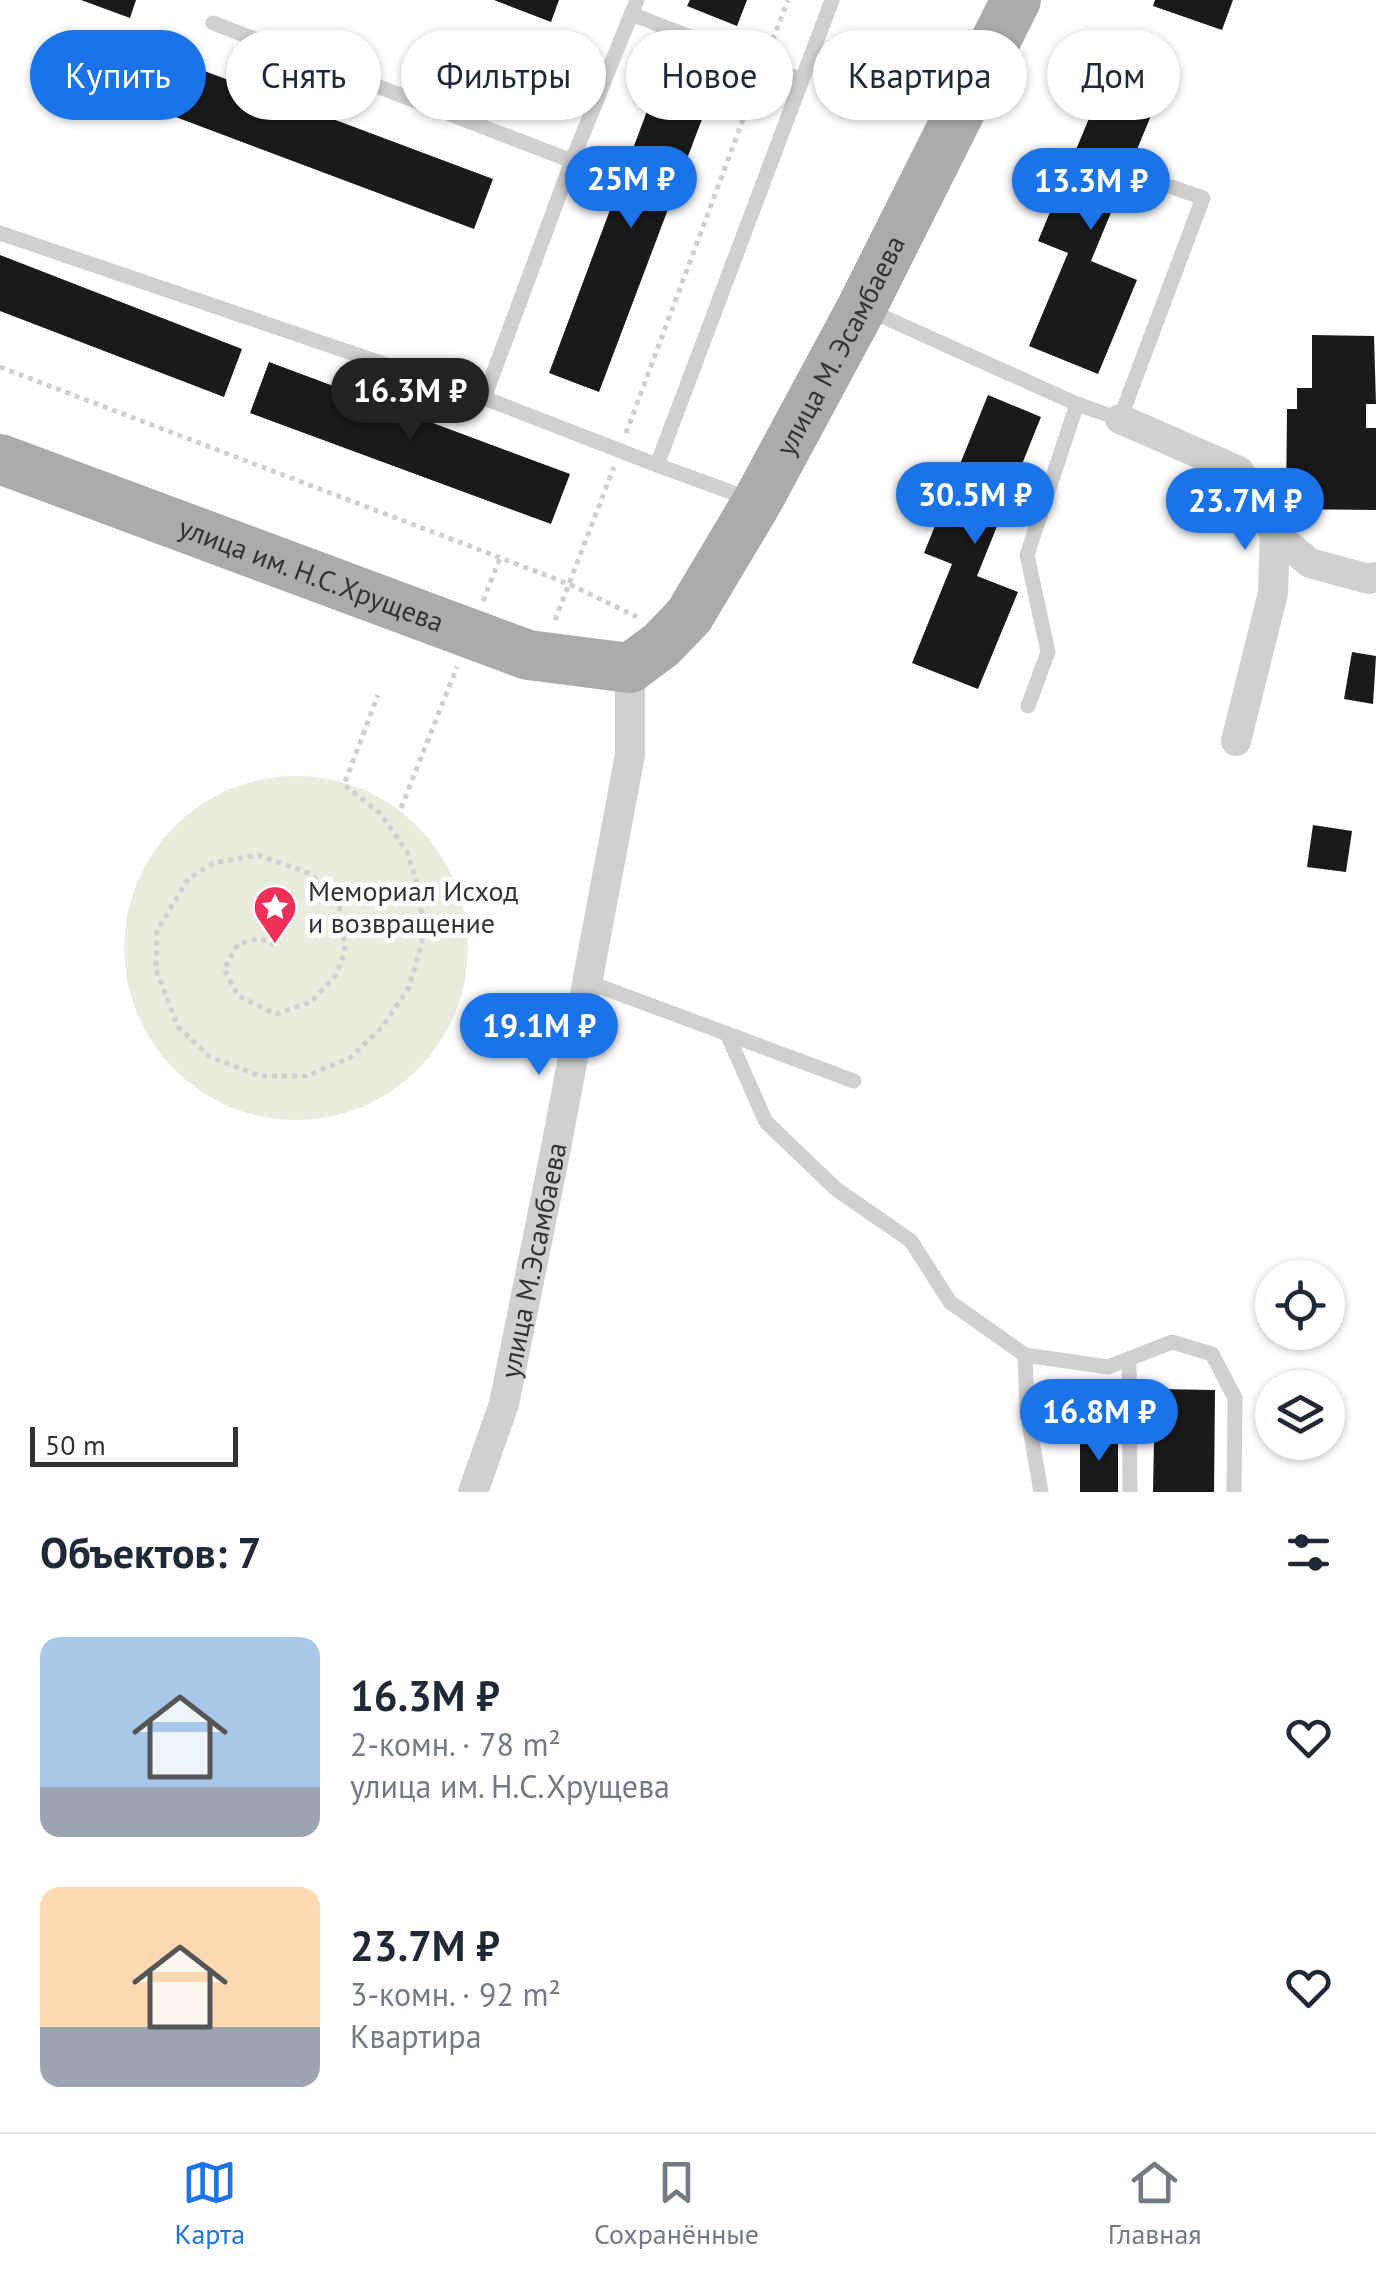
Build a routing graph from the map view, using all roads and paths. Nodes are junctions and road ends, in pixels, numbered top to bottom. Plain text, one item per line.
1 (788, 0) edge
2 (832, 0) edge
3 (1016, 0) edge
4 (634, 7) edge
5 (213, 24) dead end
6 (685, 30) edge
7 (776, 30) edge
8 (793, 77) edge
9 (802, 80) junction
10 (743, 120) edge
11 (572, 161) junction
12 (1172, 187) dead end
13 (0, 233) edge
14 (862, 307) junction
15 (0, 367) edge
16 (484, 398) junction
17 (1077, 404) junction
18 (1120, 419) junction
19 (620, 450) junction
20 (0, 459) edge
21 (657, 464) junction
22 (757, 502) junction
23 (1275, 534) junction
24 (500, 558) junction
25 (1376, 577) edge
26 (569, 584) junction
27 (552, 630) dead end
28 (470, 633) junction
29 (672, 634) junction
30 (630, 668) junction
31 (378, 695) dead end
32 (1028, 706) dead end
33 (1236, 741) dead end
34 (401, 808) dead end
35 (275, 945) dead end
36 (588, 982) junction
37 (727, 1034) junction
38 (854, 1081) dead end
39 (1025, 1355) junction
40 (1129, 1359) junction
41 (473, 1492) edge
42 (1041, 1492) edge
43 (1130, 1492) edge
44 (1234, 1492) edge

1 - 7 path
2 - 9 lane
3 - 14 main road, улица М. Эсамбаева
4 - 6 lane
4 - 11 lane
5 - 11 lane
8 - 9 lane
9 - 21 lane
10 - 19 path
11 - 16 lane
12 - 18 lane
13 - 16 lane
14 - 17 lane
14 - 22 main road, улица М. Эсамбаева
15 - 24 path
16 - 19 lane
17 - 18 lane
17 - 32 lane
18 - 23 street
19 - 21 lane
19 - 26 path
20 - 28 main road, улица им. Н.С.Хрущева
21 - 22 lane
22 - 29 main road, улица М. Эсамбаева
23 - 25 street
23 - 33 street
24 - 26 path
24 - 28 path
26 - 27 path
26 - 29 path
28 - 30 main road, улица им. Н.С.Хрущева
28 - 34 path
29 - 30 main road, улица М. Эсамбаева
30 - 36 street, улица М.Эсамбаева
31 - 35 path
36 - 37 lane
36 - 41 street, улица М.Эсамбаева
37 - 38 lane
37 - 39 lane
39 - 40 lane
39 - 42 lane
40 - 43 lane
40 - 44 lane

